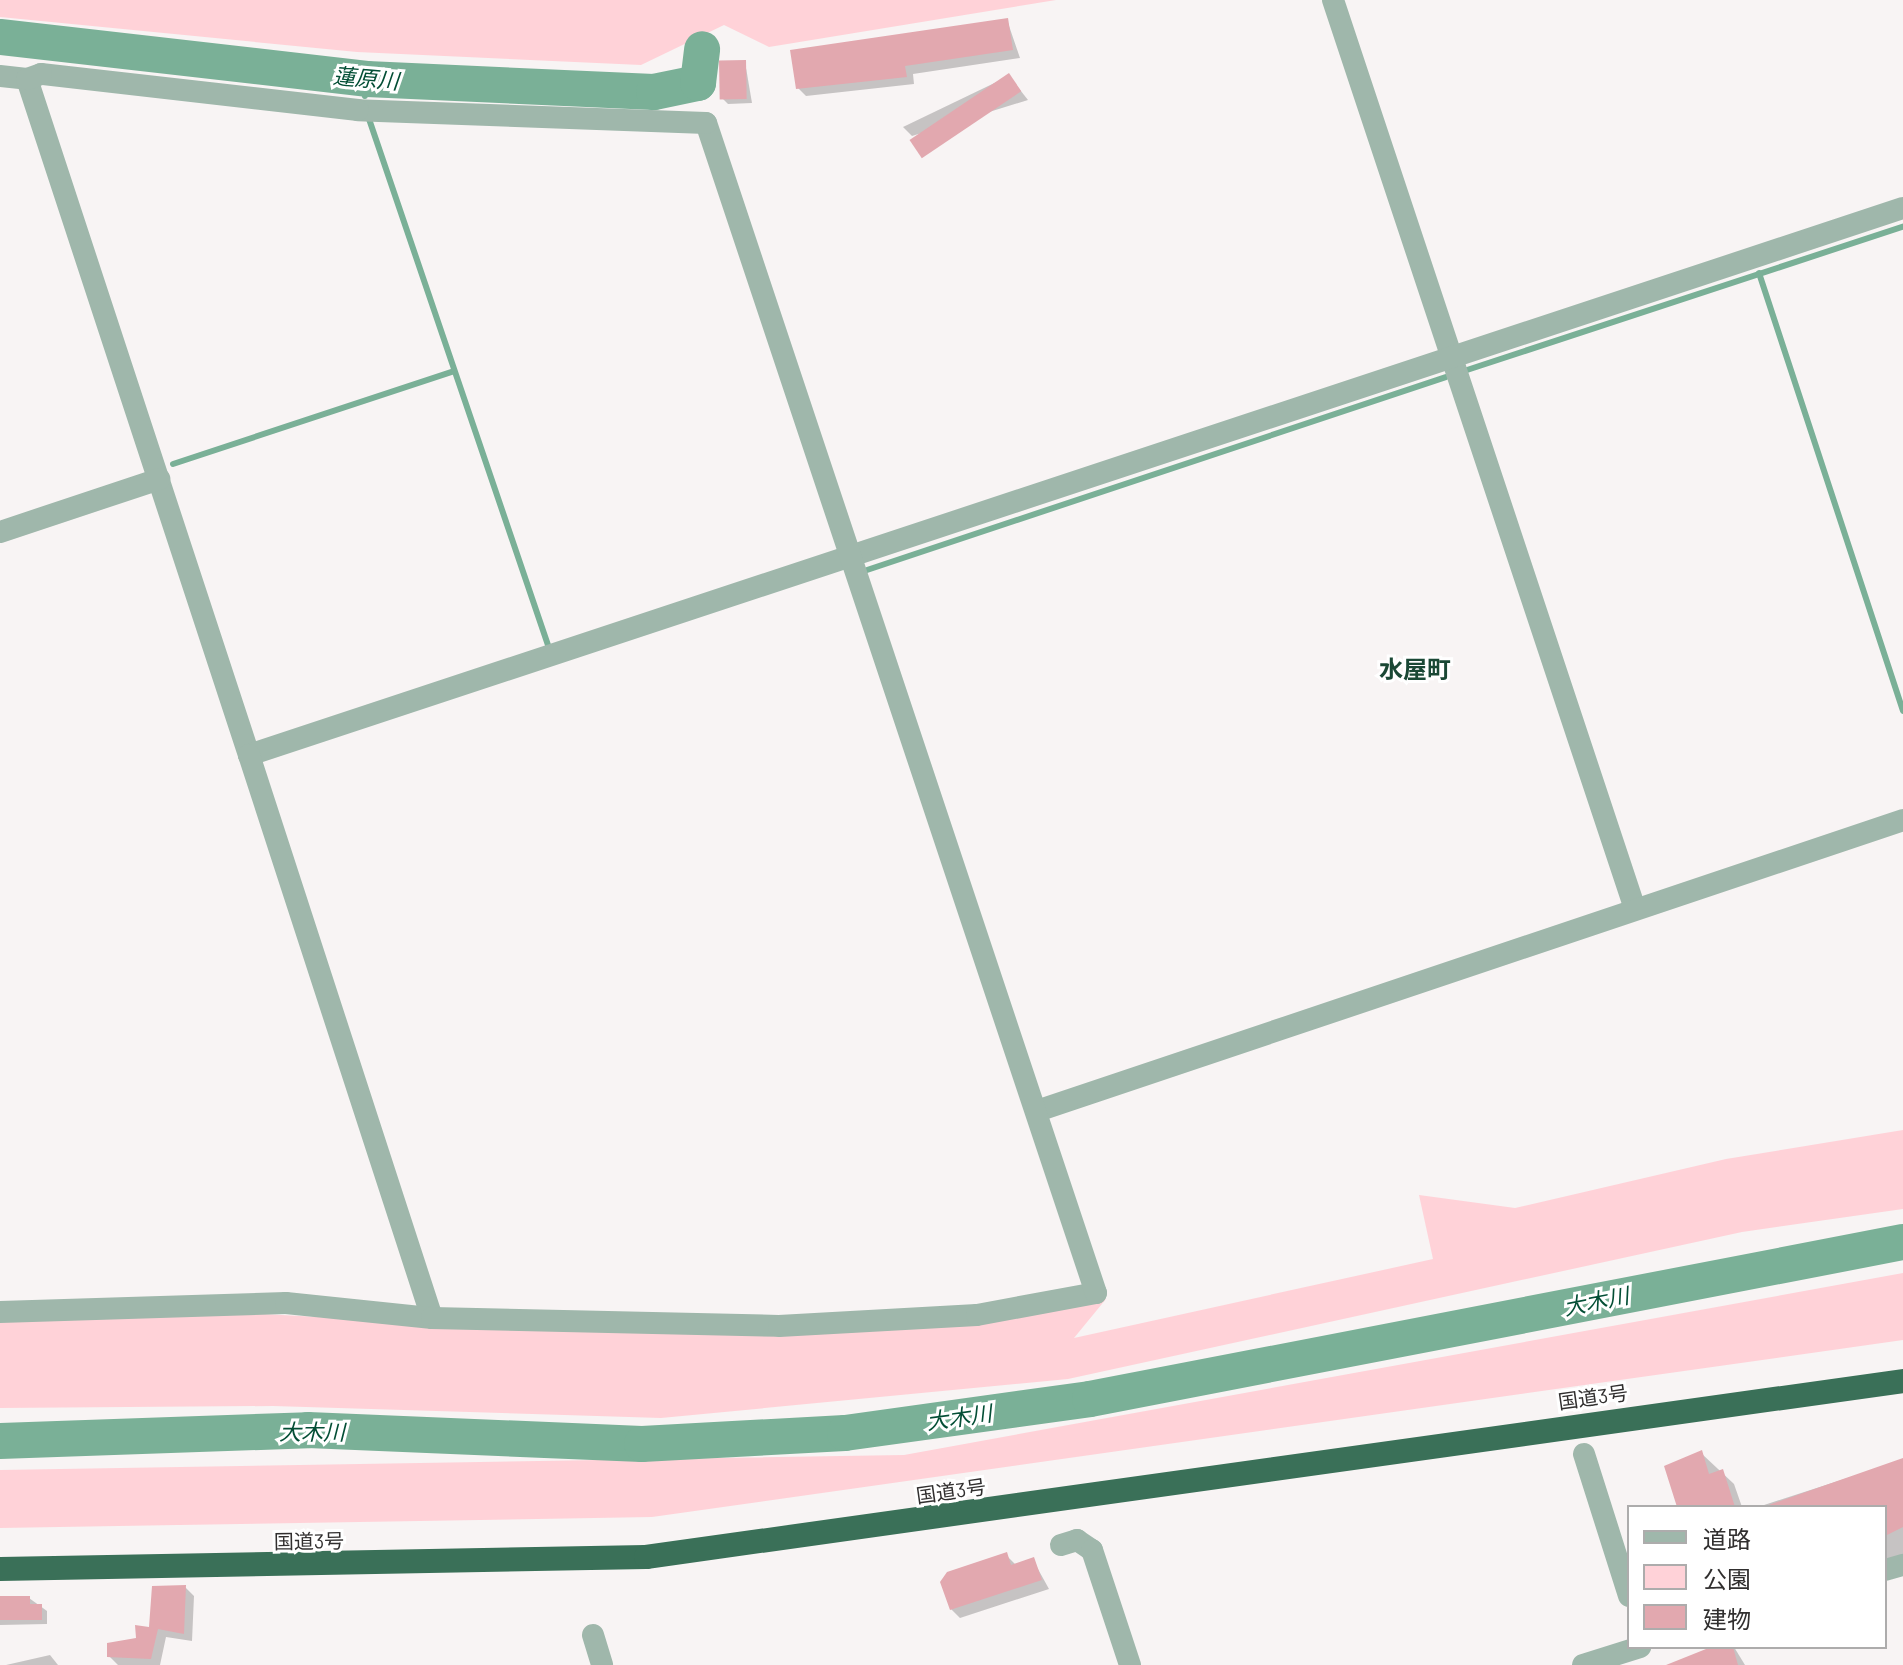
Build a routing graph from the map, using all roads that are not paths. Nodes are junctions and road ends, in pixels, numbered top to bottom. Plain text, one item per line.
1 (1333, 0) edge
2 (0, 76) edge
3 (27, 79) junction
4 (1903, 208) edge
5 (1449, 357) junction
6 (159, 479) junction
7 (0, 532) edge
8 (850, 556) junction
9 (249, 755) junction
10 (1903, 820) edge
11 (1635, 909) junction
12 (1037, 1111) junction
13 (0, 1312) edge
14 (432, 1318) junction
15 (1903, 1381) edge
16 (1584, 1454) dead end
17 (1061, 1545) dead end
18 (0, 1569) edge
19 (1627, 1590) edge
20 (593, 1635) dead end
21 (1636, 1649) edge
22 (602, 1665) edge
23 (1130, 1665) edge
24 (1583, 1665) edge

1 - 5 street
2 - 3 street
3 - 6 street
3 - 8 street
4 - 5 street
5 - 8 street
5 - 11 street
6 - 7 street
6 - 9 street
8 - 9 street
8 - 12 street
9 - 14 street
10 - 11 street
11 - 12 street
12 - 14 street
13 - 14 street
15 - 18 highway, 国道3号
16 - 19 street
17 - 23 street
20 - 22 street
21 - 24 street

